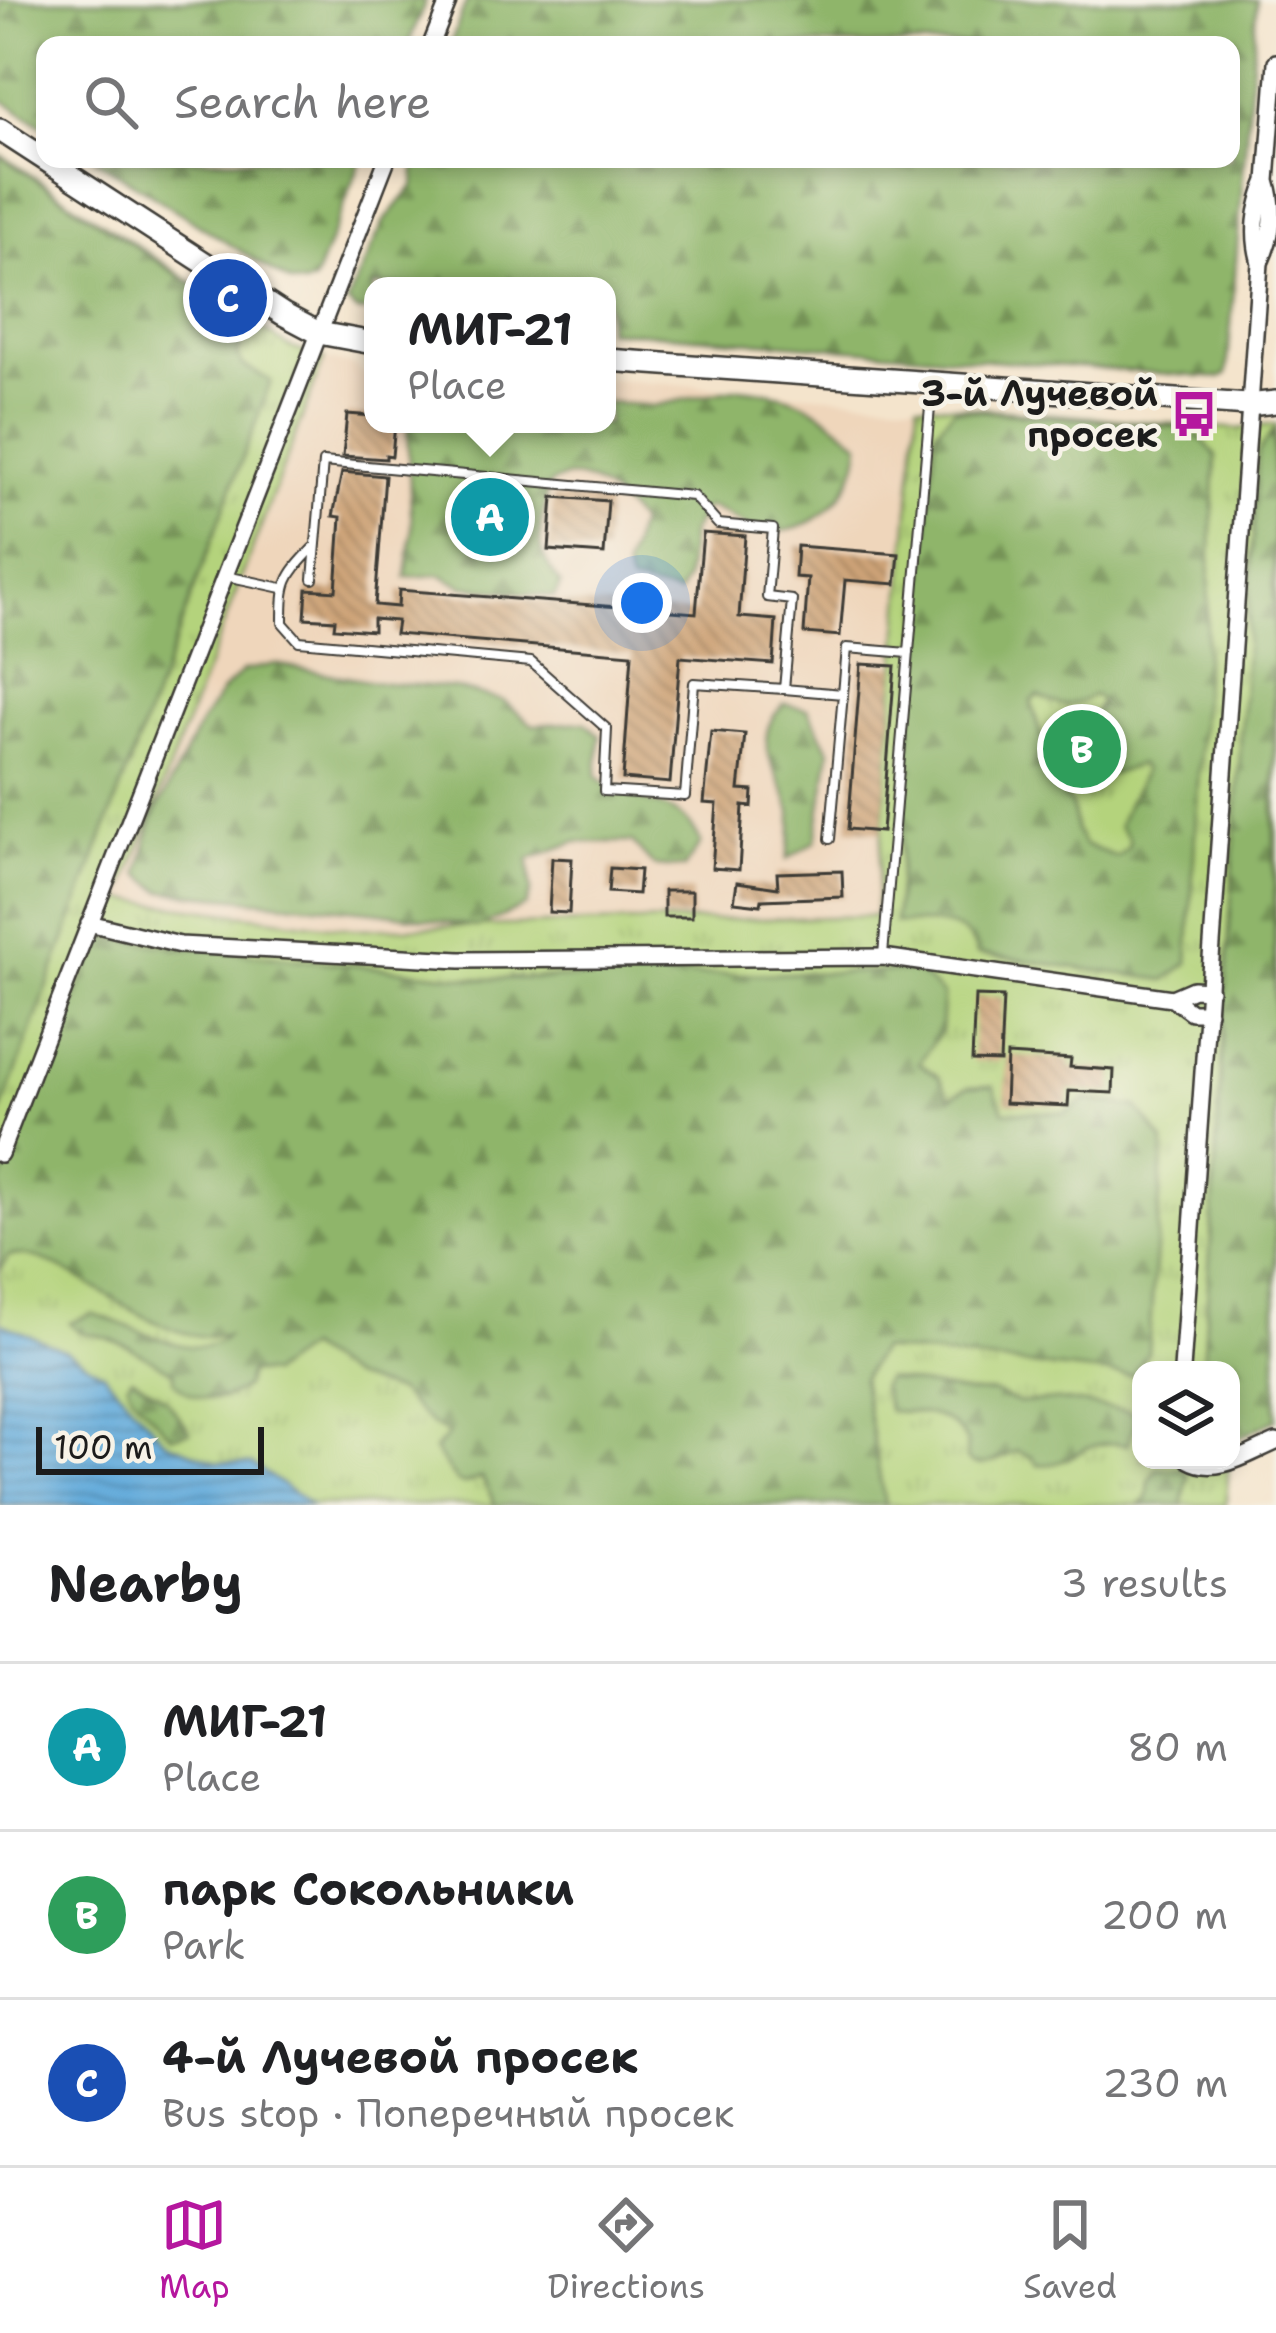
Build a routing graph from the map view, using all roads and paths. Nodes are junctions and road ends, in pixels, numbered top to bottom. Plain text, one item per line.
1 (448, 0) edge
2 (434, 36) edge
3 (1276, 62) edge
4 (0, 130) edge
5 (36, 153) edge
6 (58, 168) edge
7 (383, 168) edge
8 (319, 333) junction
9 (364, 341) edge
10 (616, 361) edge
11 (932, 381) junction
12 (1276, 402) edge
13 (1248, 405) junction
14 (316, 545) junction
15 (225, 575) junction
16 (313, 579) dead end
17 (283, 589) junction
18 (909, 653) junction
19 (784, 689) junction
20 (843, 694) junction
21 (830, 839) dead end
22 (89, 923) junction
23 (883, 957) junction
24 (1210, 990) junction
25 (1172, 998) junction
26 (1208, 1012) junction
27 (0, 1154) edge
28 (1183, 1361) edge
29 (1276, 1442) edge
30 (1240, 1457) edge

1 - 2 street
3 - 13 street
4 - 5 street
6 - 8 street
7 - 8 street
8 - 9 street
8 - 15 street
10 - 11 street
11 - 13 street
11 - 18 lane
12 - 13 street
13 - 24 street
14 - 16 lane
14 - 17 lane
14 - 19 lane
15 - 17 lane
15 - 22 street
17 - 19 lane
18 - 20 lane
18 - 23 lane
19 - 20 lane
20 - 21 lane
22 - 23 street
22 - 27 street
23 - 25 street
24 - 25 street
24 - 26 street
25 - 26 street
26 - 28 street
29 - 30 street

